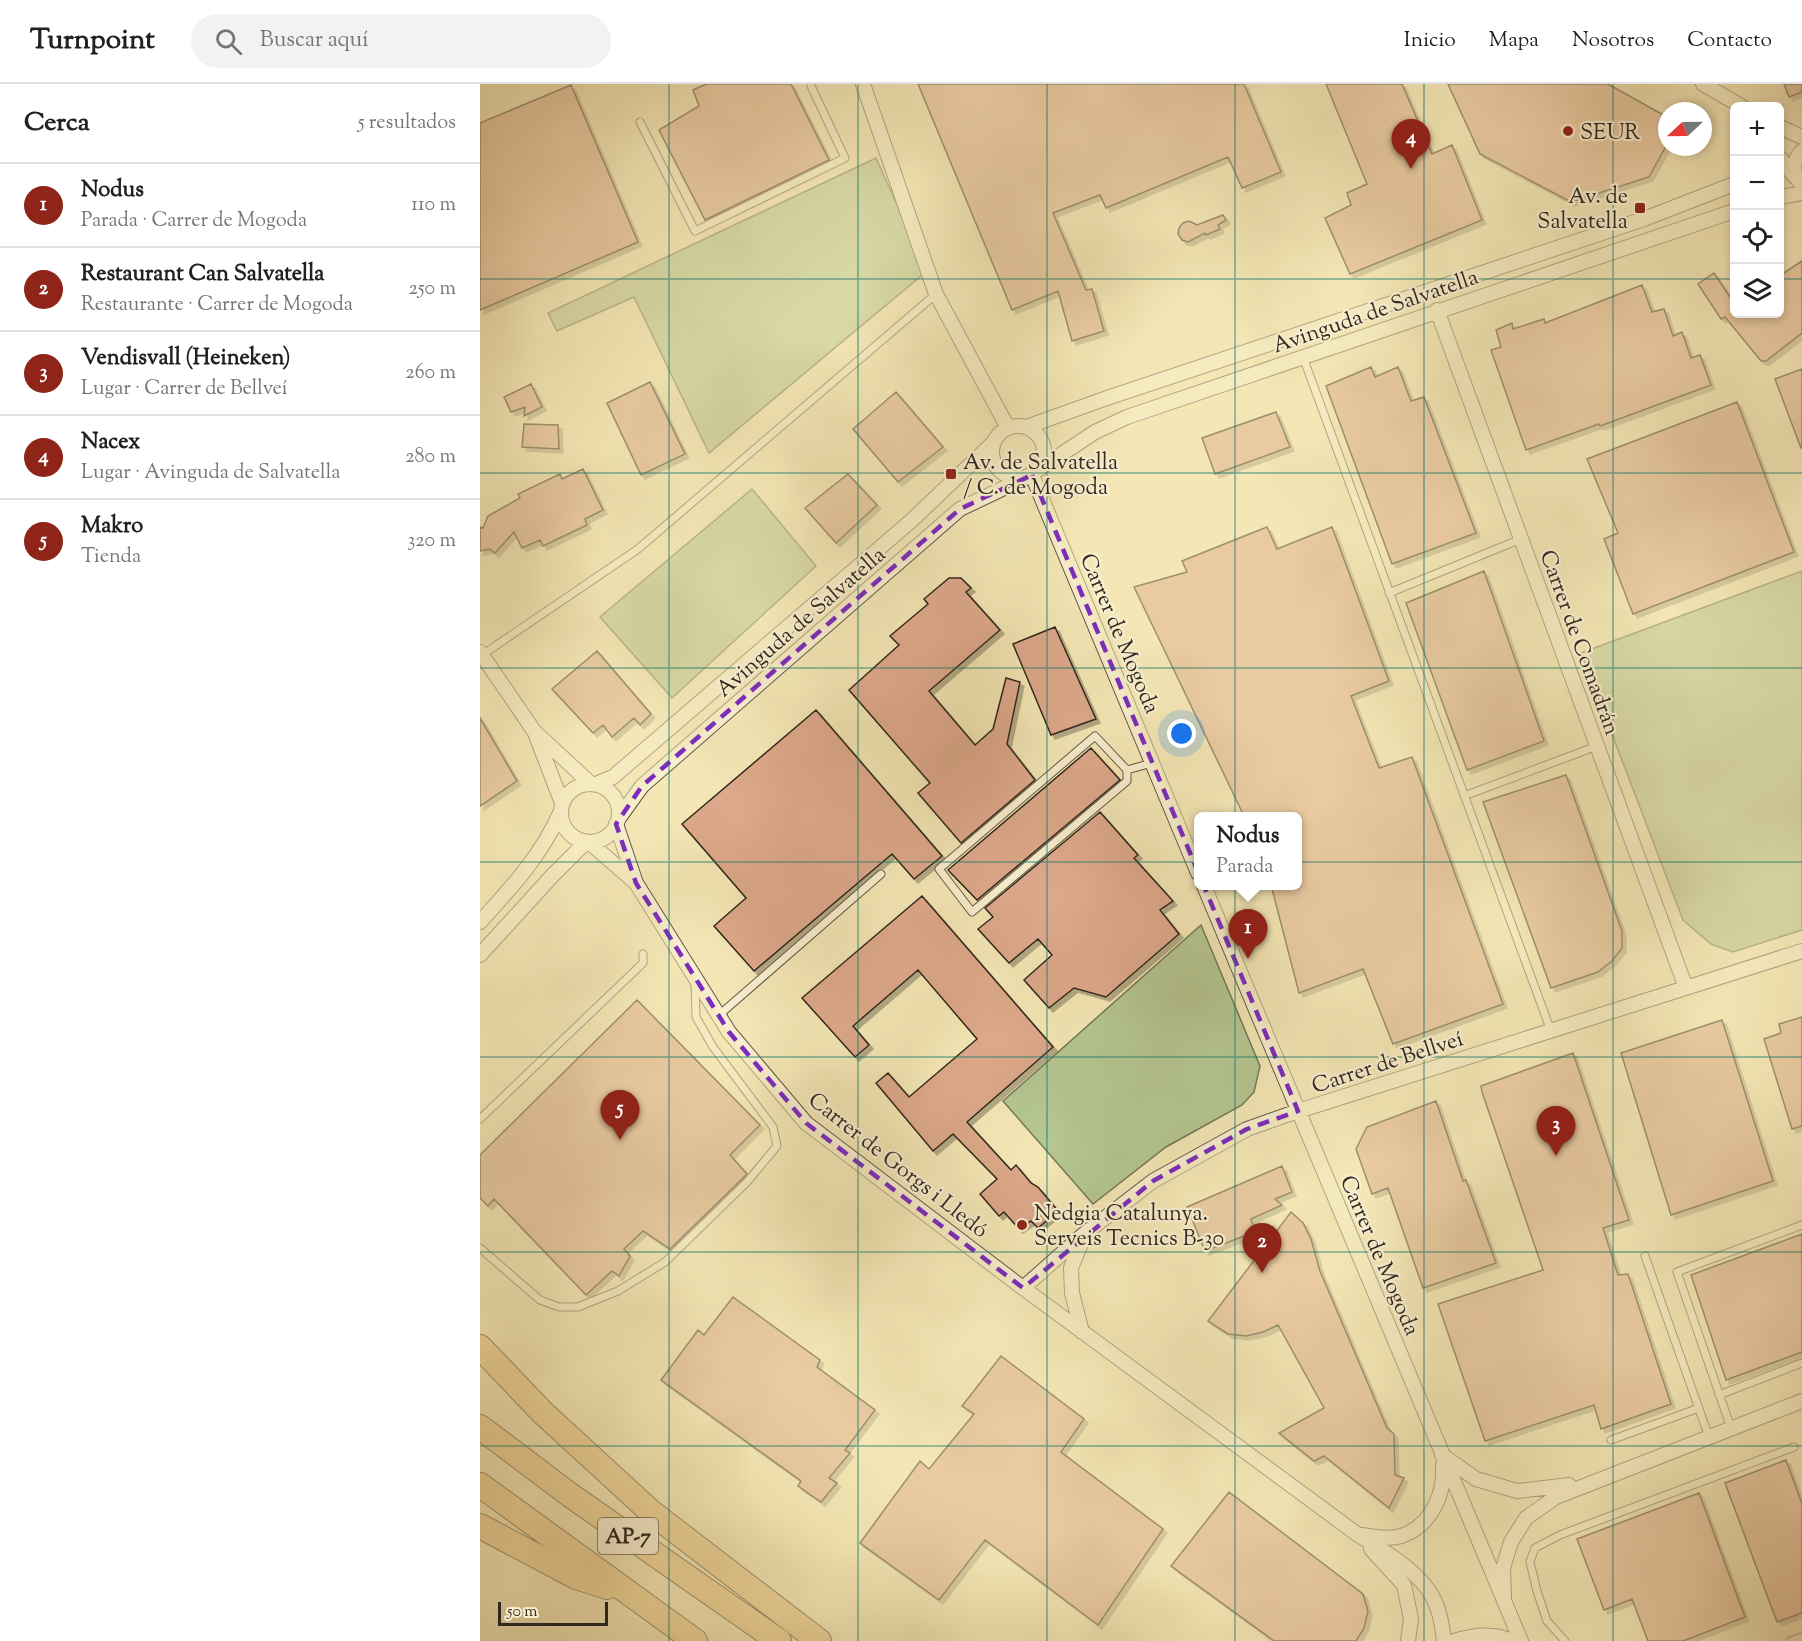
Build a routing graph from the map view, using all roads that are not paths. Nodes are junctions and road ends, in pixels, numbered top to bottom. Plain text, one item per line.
1 (863, 84) edge
2 (1703, 84) edge
3 (812, 85) edge
4 (1730, 104) edge
5 (640, 122) dead end
6 (1784, 129) edge
7 (1802, 137) edge
8 (1801, 152) edge
9 (1784, 159) edge
10 (1784, 165) edge
11 (1799, 182) edge
12 (1730, 185) edge
13 (1802, 194) edge
14 (1784, 196) edge
15 (1730, 212) edge
16 (936, 294) junction
17 (1437, 310) junction
18 (1303, 357) junction
19 (1026, 427) junction
20 (1008, 428) junction
21 (994, 442) junction
22 (1032, 474) junction
23 (1521, 539) junction
24 (1389, 592) junction
25 (481, 654) edge
26 (534, 731) junction
27 (1597, 746) junction
28 (1152, 763) junction
29 (1127, 770) junction
30 (593, 784) junction
31 (1464, 796) junction
32 (561, 808) junction
33 (618, 821) junction
34 (588, 843) junction
35 (1194, 863) edge
36 (881, 874) dead end
37 (636, 884) junction
38 (1206, 890) edge
39 (480, 922) edge
40 (1802, 951) edge
41 (643, 954) dead end
42 (480, 955) edge
43 (695, 977) junction
44 (1686, 988) junction
45 (718, 1016) junction
46 (1551, 1031) junction
47 (1298, 1111) junction
48 (480, 1119) edge
49 (1802, 1225) edge
50 (1084, 1234) junction
51 (480, 1248) edge
52 (1645, 1256) dead end
53 (1023, 1288) junction
54 (1082, 1332) junction
55 (480, 1347) edge
56 (1802, 1363) edge
57 (1719, 1395) junction
58 (1802, 1401) edge
59 (1699, 1408) junction
60 (480, 1426) edge
61 (1731, 1428) junction
62 (1709, 1437) junction
63 (1611, 1440) dead end
64 (1794, 1447) dead end
65 (1442, 1455) junction
66 (1592, 1482) junction
67 (480, 1485) edge
68 (480, 1526) edge
69 (1357, 1534) junction
70 (631, 1596) junction
71 (1504, 1605) junction
72 (1802, 1637) edge
73 (695, 1641) edge
74 (780, 1641) edge
75 (819, 1641) edge
76 (1408, 1641) edge
77 (1444, 1641) edge
78 (1454, 1641) edge
79 (1511, 1641) edge
80 (1521, 1641) edge
81 (1565, 1641) edge
82 (1790, 1641) edge

1 - 16 street
2 - 4 street
3 - 5 lane
6 - 7 street
8 - 9 street
8 - 11 street
10 - 11 street
12 - 19 street, Avinguda de Salvatella
13 - 14 street
15 - 17 street, Avinguda de Salvatella
16 - 20 street
16 - 25 lane
17 - 18 street, Avinguda de Salvatella
17 - 23 street, Carrer de Comadrán
18 - 22 street, Avinguda de Salvatella
18 - 24 lane
19 - 20 street
19 - 22 street
20 - 21 street
21 - 22 street
21 - 30 street, Avinguda de Salvatella
22 - 28 street, Carrer de Mogoda
22 - 33 street, Avinguda de Salvatella
23 - 24 lane
23 - 27 street, Carrer de Comadrán
24 - 31 lane
25 - 26 street
26 - 30 street
26 - 32 street
27 - 31 lane
27 - 44 street, Carrer de Comadrán
28 - 29 lane
28 - 35 street, Carrer de Mogoda
29 - 29 lane
30 - 32 street
30 - 33 street
31 - 46 lane
32 - 34 street
32 - 39 street
33 - 34 street
33 - 37 street, Carrer de Gorgs i Lledó
34 - 37 street, Carrer de Gorgs i Lledó
34 - 42 street
36 - 45 lane
37 - 43 street, Carrer de Gorgs i Lledó
38 - 47 street, Carrer de Mogoda
40 - 44 street, Carrer de Bellveí
41 - 48 lane
43 - 45 street, Carrer de Gorgs i Lledó
43 - 51 lane
44 - 46 street, Carrer de Bellveí
45 - 53 street, Carrer de Gorgs i Lledó
46 - 47 street, Carrer de Bellveí
47 - 50 street, Carrer de Bellveí
47 - 65 street, Carrer de Mogoda
49 - 57 lane
50 - 53 street, Carrer de Bellveí
50 - 54 street
52 - 59 lane
53 - 54 street, Carrer de Gorgs i Lledó
54 - 69 street, Carrer de Gorgs i Lledó
55 - 75 highway
56 - 57 lane
57 - 61 lane
58 - 61 street
59 - 62 lane
59 - 63 lane
60 - 74 highway, AP-7
61 - 62 street
62 - 66 street
64 - 81 lane
65 - 66 street
65 - 69 street, Carrer de Gorgs i Lledó
65 - 71 street, Carrer de Mogoda
66 - 71 street
67 - 70 highway, AP-7
68 - 70 highway
69 - 76 street, Carrer de Gorgs i Lledó
69 - 77 street, Carrer de Gorgs i Lledó
70 - 73 highway, AP-7
71 - 80 street, Carrer de Mogoda
72 - 82 lane
78 - 79 street

